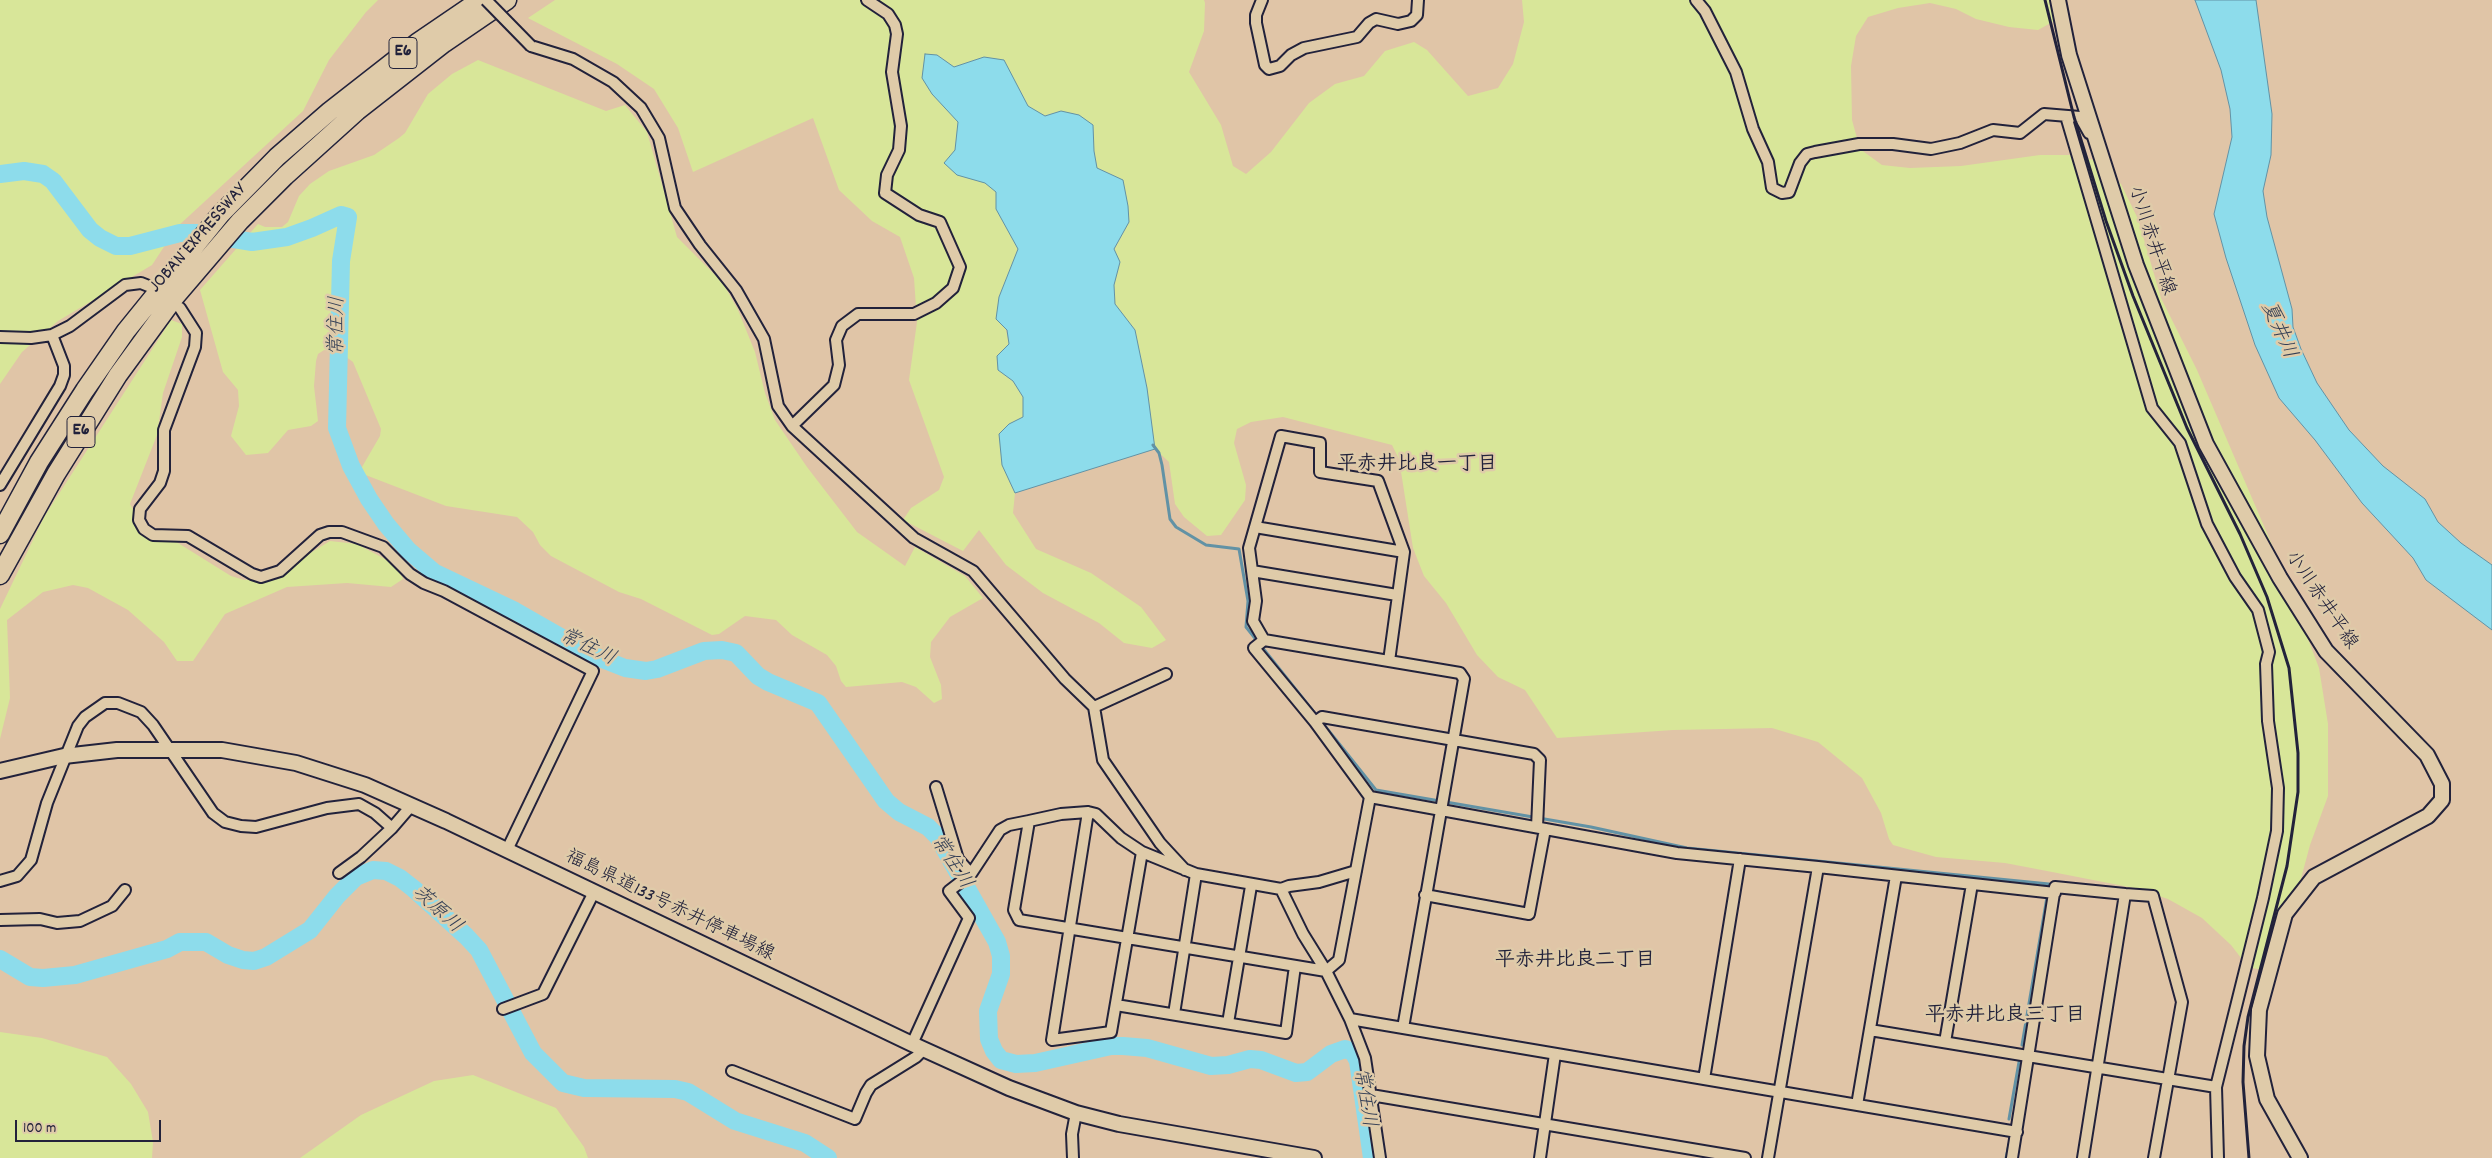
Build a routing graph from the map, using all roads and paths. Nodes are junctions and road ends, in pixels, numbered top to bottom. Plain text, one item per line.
1 (480, 0) edge
2 (486, 0) edge
3 (507, 0) edge
4 (867, 0) edge
5 (1262, 0) edge
6 (1418, 0) edge
7 (1696, 0) edge
8 (2058, 0) edge
9 (2066, 116) junction
10 (2098, 142) junction
11 (151, 287) dead end
12 (178, 303) junction
13 (52, 335) junction
14 (0, 337) edge
15 (792, 426) junction
16 (0, 486) edge
17 (1255, 527) junction
18 (0, 534) edge
19 (1404, 552) junction
20 (1252, 571) junction
21 (0, 575) edge
22 (1397, 594) junction
23 (1261, 643) junction
24 (1389, 660) junction
25 (1166, 674) dead end
26 (1094, 707) junction
27 (1318, 720) junction
28 (1453, 740) junction
29 (168, 749) junction
30 (64, 756) junction
31 (0, 771) edge
32 (936, 787) dead end
33 (1370, 796) junction
34 (1441, 804) junction
35 (412, 806) junction
36 (1088, 812) junction
37 (1029, 822) junction
38 (1539, 823) junction
39 (392, 828) junction
40 (507, 850) junction
41 (1142, 852) junction
42 (1740, 859) junction
43 (1818, 867) junction
44 (1185, 870) junction
45 (1356, 871) junction
46 (339, 873) dead end
47 (1196, 874) junction
48 (969, 876) junction
49 (1896, 876) junction
50 (0, 882) edge
51 (1972, 884) junction
52 (1251, 886) junction
53 (126, 890) dead end
54 (1281, 890) junction
55 (594, 892) junction
56 (2055, 893) junction
57 (2125, 894) junction
58 (1425, 896) junction
59 (0, 920) edge
60 (1070, 928) junction
61 (1127, 937) junction
62 (1185, 947) junction
63 (1239, 956) junction
64 (1295, 966) junction
65 (1326, 971) junction
66 (1116, 1004) junction
67 (503, 1009) dead end
68 (1174, 1014) junction
69 (1350, 1019) junction
70 (1228, 1024) junction
71 (1403, 1028) junction
72 (1870, 1030) junction
73 (1945, 1042) junction
74 (918, 1046) junction
75 (1555, 1054) junction
76 (2029, 1056) junction
77 (2098, 1067) junction
78 (732, 1071) dead end
79 (1704, 1079) junction
80 (2168, 1079) junction
81 (2216, 1087) junction
82 (1780, 1092) junction
83 (1371, 1095) junction
84 (1857, 1105) junction
85 (1076, 1113) junction
86 (1545, 1124) junction
87 (2017, 1132) junction
88 (1073, 1158) edge
89 (1314, 1158) edge
90 (1380, 1158) edge
91 (1540, 1158) edge
92 (1745, 1158) edge
93 (1768, 1158) edge
94 (2012, 1158) edge
95 (2084, 1158) edge
96 (2154, 1158) edge
97 (2218, 1158) edge
98 (2300, 1158) edge

1 - 18 highway, JOBAN EXPRESSWAY / E6
2 - 15 street, bridge
3 - 12 highway, JOBAN EXPRESSWAY / E6
4 - 15 street
5 - 6 street
7 - 9 street
8 - 10 main road, 小川赤井平線
9 - 10 street
9 - 81 street
10 - 98 main road, 小川赤井平線
11 - 13 street
12 - 21 highway, JOBAN EXPRESSWAY / E6
12 - 40 street
13 - 14 street
13 - 16 street
15 - 26 street
17 - 19 street
17 - 19 street
17 - 20 street
19 - 22 street
20 - 22 street
20 - 23 street
22 - 24 street
23 - 24 street
23 - 27 street
24 - 28 street
25 - 26 street
26 - 44 street
27 - 28 street
27 - 33 street
28 - 34 street
28 - 38 street
29 - 30 main road, 福島県道133号赤井停車場線
29 - 30 street
29 - 35 main road, 福島県道133号赤井停車場線
29 - 39 street
30 - 31 main road, 福島県道133号赤井停車場線
30 - 50 street
32 - 48 street
33 - 34 street
33 - 45 street
34 - 38 street
34 - 58 street
35 - 39 street
35 - 40 main road, 福島県道133号赤井停車場線
36 - 37 street
36 - 41 street
36 - 60 street
37 - 48 street
37 - 60 street
38 - 42 street
38 - 58 street
39 - 46 street
40 - 55 main road, 福島県道133号赤井停車場線
41 - 44 street
41 - 61 street
42 - 43 street
42 - 79 street
43 - 49 street
43 - 82 street
44 - 47 street
45 - 54 street
45 - 65 street
47 - 52 street
47 - 62 street
48 - 74 street
49 - 51 street
49 - 72 street
51 - 56 street
51 - 73 street
52 - 54 street
52 - 63 street
53 - 59 street
54 - 65 street
55 - 67 street
55 - 74 main road, 福島県道133号赤井停車場線
56 - 57 street
56 - 76 street
57 - 77 street
57 - 80 street
58 - 71 street
60 - 61 street
60 - 66 street
61 - 62 street
61 - 66 street
62 - 63 street
62 - 68 street
63 - 64 street
63 - 70 street
64 - 65 street
64 - 70 street
65 - 69 street
66 - 68 street
68 - 70 street
69 - 71 street
69 - 83 street
71 - 75 street
72 - 73 street
72 - 84 street
73 - 76 street
74 - 78 street
74 - 85 main road, 福島県道133号赤井停車場線
75 - 79 street
75 - 86 street
76 - 77 street
76 - 87 street
77 - 80 street
77 - 95 street
79 - 82 street
80 - 81 street
80 - 96 street
81 - 97 street
82 - 84 street
82 - 93 street
83 - 86 street
83 - 90 street
84 - 87 street
85 - 88 street
85 - 89 main road, 福島県道133号赤井停車場線
86 - 91 street
86 - 92 street
87 - 94 street

